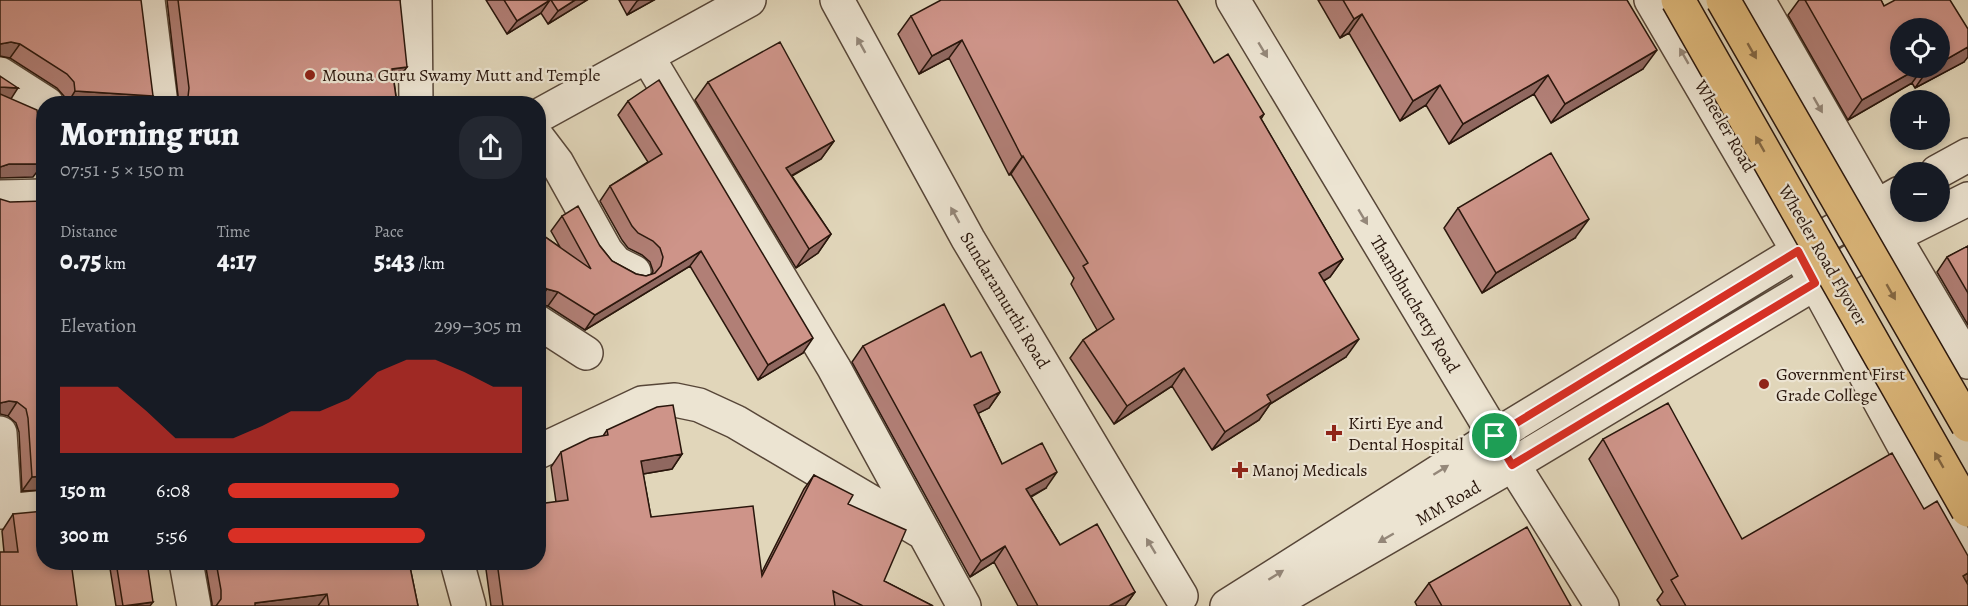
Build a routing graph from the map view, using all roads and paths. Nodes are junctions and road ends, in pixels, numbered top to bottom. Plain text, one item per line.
1 (148, 0) edge
2 (415, 0) edge
3 (749, 0) edge
4 (837, 0) edge
5 (1233, 0) edge
6 (1651, 0) edge
7 (1678, 0) edge
8 (1723, 0) edge
9 (1758, 0) edge
10 (647, 56) junction
11 (0, 74) edge
12 (160, 96) edge
13 (416, 96) edge
14 (36, 97) edge
15 (546, 112) edge
16 (546, 149) edge
17 (1968, 155) edge
18 (1950, 165) edge
19 (36, 196) edge
20 (0, 197) edge
21 (1888, 199) edge
22 (1968, 199) edge
23 (1894, 236) junction
24 (1798, 251) junction
25 (634, 272) edge
26 (1815, 283) junction
27 (546, 327) edge
28 (586, 353) dead end
29 (1968, 362) edge
30 (1968, 425) edge
31 (0, 433) edge
32 (1495, 436) junction
33 (546, 448) edge
34 (1512, 465) junction
35 (36, 508) edge
36 (1968, 510) edge
37 (2, 512) edge
38 (922, 532) junction
39 (1968, 563) edge
40 (187, 570) edge
41 (459, 570) edge
42 (1176, 601) edge
43 (194, 606) edge
44 (469, 606) edge
45 (964, 606) edge
46 (1227, 606) edge
47 (1268, 606) edge
48 (1602, 606) edge

1 - 12 street
2 - 13 street
3 - 10 street
42 -> 4 street, Sundaramurthi Road
5 -> 32 street, Thambhuchetty Road
24 -> 6 street, Wheeler Road
36 -> 7 main road, Wheeler Road Flyover, bridge
8 -> 30 main road, bridge
9 -> 21 street
10 - 15 street
10 - 38 street
11 - 14 street
16 - 25 street
17 - 18 street
19 - 20 street
21 - 23 street
21 - 24 street, MM Road
22 - 23 street, MM Road
23 - 26 street, MM Road
23 - 29 street
24 - 26 street, Wheeler Road
24 - 32 street, MM Road
26 - 34 street, MM Road
26 - 39 street, Wheeler Road
27 - 28 street
31 - 37 street
32 - 34 street, Thambhuchetty Road
46 -> 32 street, MM Road
33 - 38 street
34 -> 47 street, MM Road
34 - 48 street, Thambhuchetty Road
35 - 37 street
38 - 45 street
40 - 43 street
41 - 44 street
42 - 46 street

